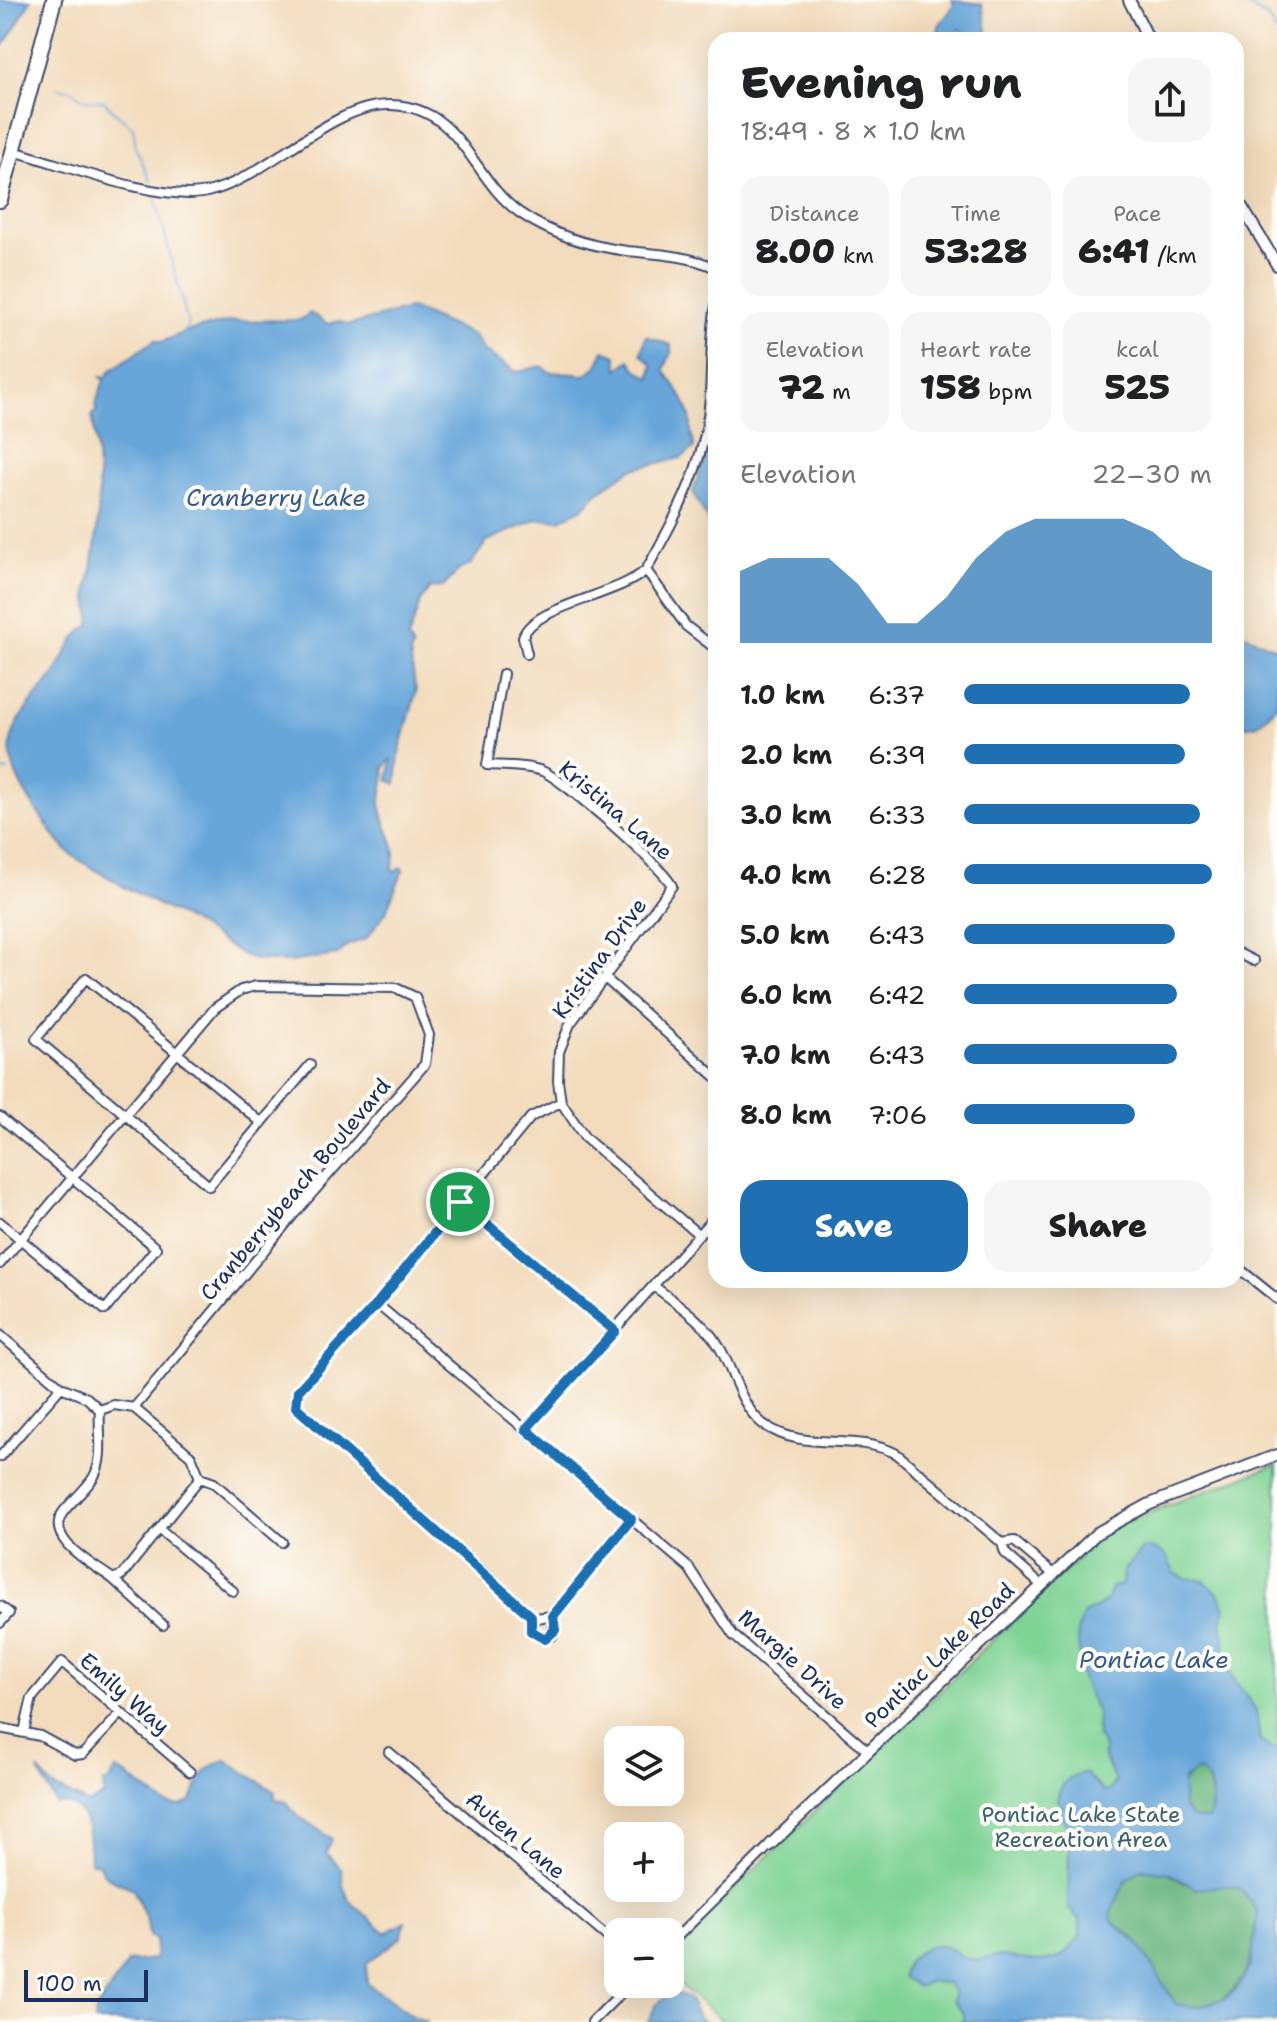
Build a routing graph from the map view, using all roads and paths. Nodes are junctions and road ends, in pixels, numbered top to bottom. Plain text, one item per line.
1 (54, 0) edge
2 (1129, 0) edge
3 (1145, 32) edge
4 (13, 151) junction
5 (0, 200) edge
6 (1244, 210) edge
7 (708, 264) edge
8 (1277, 265) edge
9 (708, 416) edge
10 (646, 570) junction
11 (708, 643) edge
12 (527, 654) dead end
13 (503, 674) dead end
14 (671, 884) joint
15 (1244, 956) edge
16 (1254, 961) dead end
17 (606, 979) junction
18 (177, 1053) junction
19 (310, 1065) dead end
20 (708, 1070) edge
21 (561, 1102) junction
22 (125, 1114) junction
23 (0, 1117) edge
24 (262, 1123) junction
25 (73, 1177) junction
26 (460, 1202) junction
27 (0, 1222) edge
28 (708, 1223) edge
29 (698, 1234) junction
30 (20, 1239) junction
31 (0, 1264) edge
32 (1244, 1272) edge
33 (655, 1287) junction
34 (1277, 1299) edge
35 (377, 1304) junction
36 (615, 1331) junction
37 (0, 1335) edge
38 (61, 1387) junction
39 (134, 1408) junction
40 (100, 1410) junction
41 (526, 1429) junction
42 (1277, 1455) edge
43 (0, 1457) edge
44 (200, 1478) junction
45 (631, 1519) junction
46 (160, 1530) junction
47 (282, 1542) dead end
48 (1002, 1543) junction
49 (1052, 1573) junction
50 (113, 1579) junction
51 (1040, 1584) junction
52 (233, 1591) dead end
53 (0, 1606) edge
54 (531, 1616) junction
55 (553, 1616) junction
56 (0, 1623) edge
57 (163, 1625) dead end
58 (121, 1713) junction
59 (0, 1728) edge
60 (24, 1732) junction
61 (868, 1751) junction
62 (389, 1752) dead end
63 (190, 1772) dead end
64 (770, 1845) joint
65 (684, 1930) edge
66 (604, 1934) edge
67 (616, 1998) edge
68 (592, 2022) edge

1 - 4 highway
2 - 3 street
4 - 5 highway
4 - 7 street
6 - 8 street
9 - 10 street
10 - 11 street
10 - 12 street
13 - 14 street, Kristina Lane
14 - 17 street, Kristina Drive
15 - 16 street
17 - 20 street
17 - 21 street, Kristina Drive
18 - 22 street
18 - 22 street
18 - 24 street
18 - 39 street, Cranberrybeach Boulevard
19 - 24 street
21 - 26 street
21 - 29 street
22 - 24 street
22 - 25 street
23 - 25 street
25 - 30 street
25 - 30 street
26 - 35 street
26 - 36 street
27 - 30 street
28 - 29 street
29 - 33 street
30 - 31 street
32 - 34 street
33 - 36 street
33 - 48 street
35 - 41 street, Margie Drive
35 - 54 street
36 - 41 street
37 - 38 street
38 - 40 street
38 - 43 street
39 - 40 street
39 - 44 street
40 - 50 street
41 - 45 street, Margie Drive
42 - 49 street, Pontiac Lake Road
44 - 46 street
44 - 47 street
45 - 55 street
45 - 61 street, Margie Drive
46 - 50 street
46 - 52 street
48 - 49 street
48 - 51 street
49 - 51 street, Pontiac Lake Road
50 - 57 street
51 - 61 street, Pontiac Lake Road
53 - 56 street
54 - 55 street
54 - 55 street
58 - 60 street
58 - 60 street, Emily Way
58 - 63 street, Emily Way
59 - 60 street
61 - 64 street, Pontiac Lake Road
62 - 66 street, Auten Lane
64 - 65 street, Pontiac Lake Road
67 - 68 street

